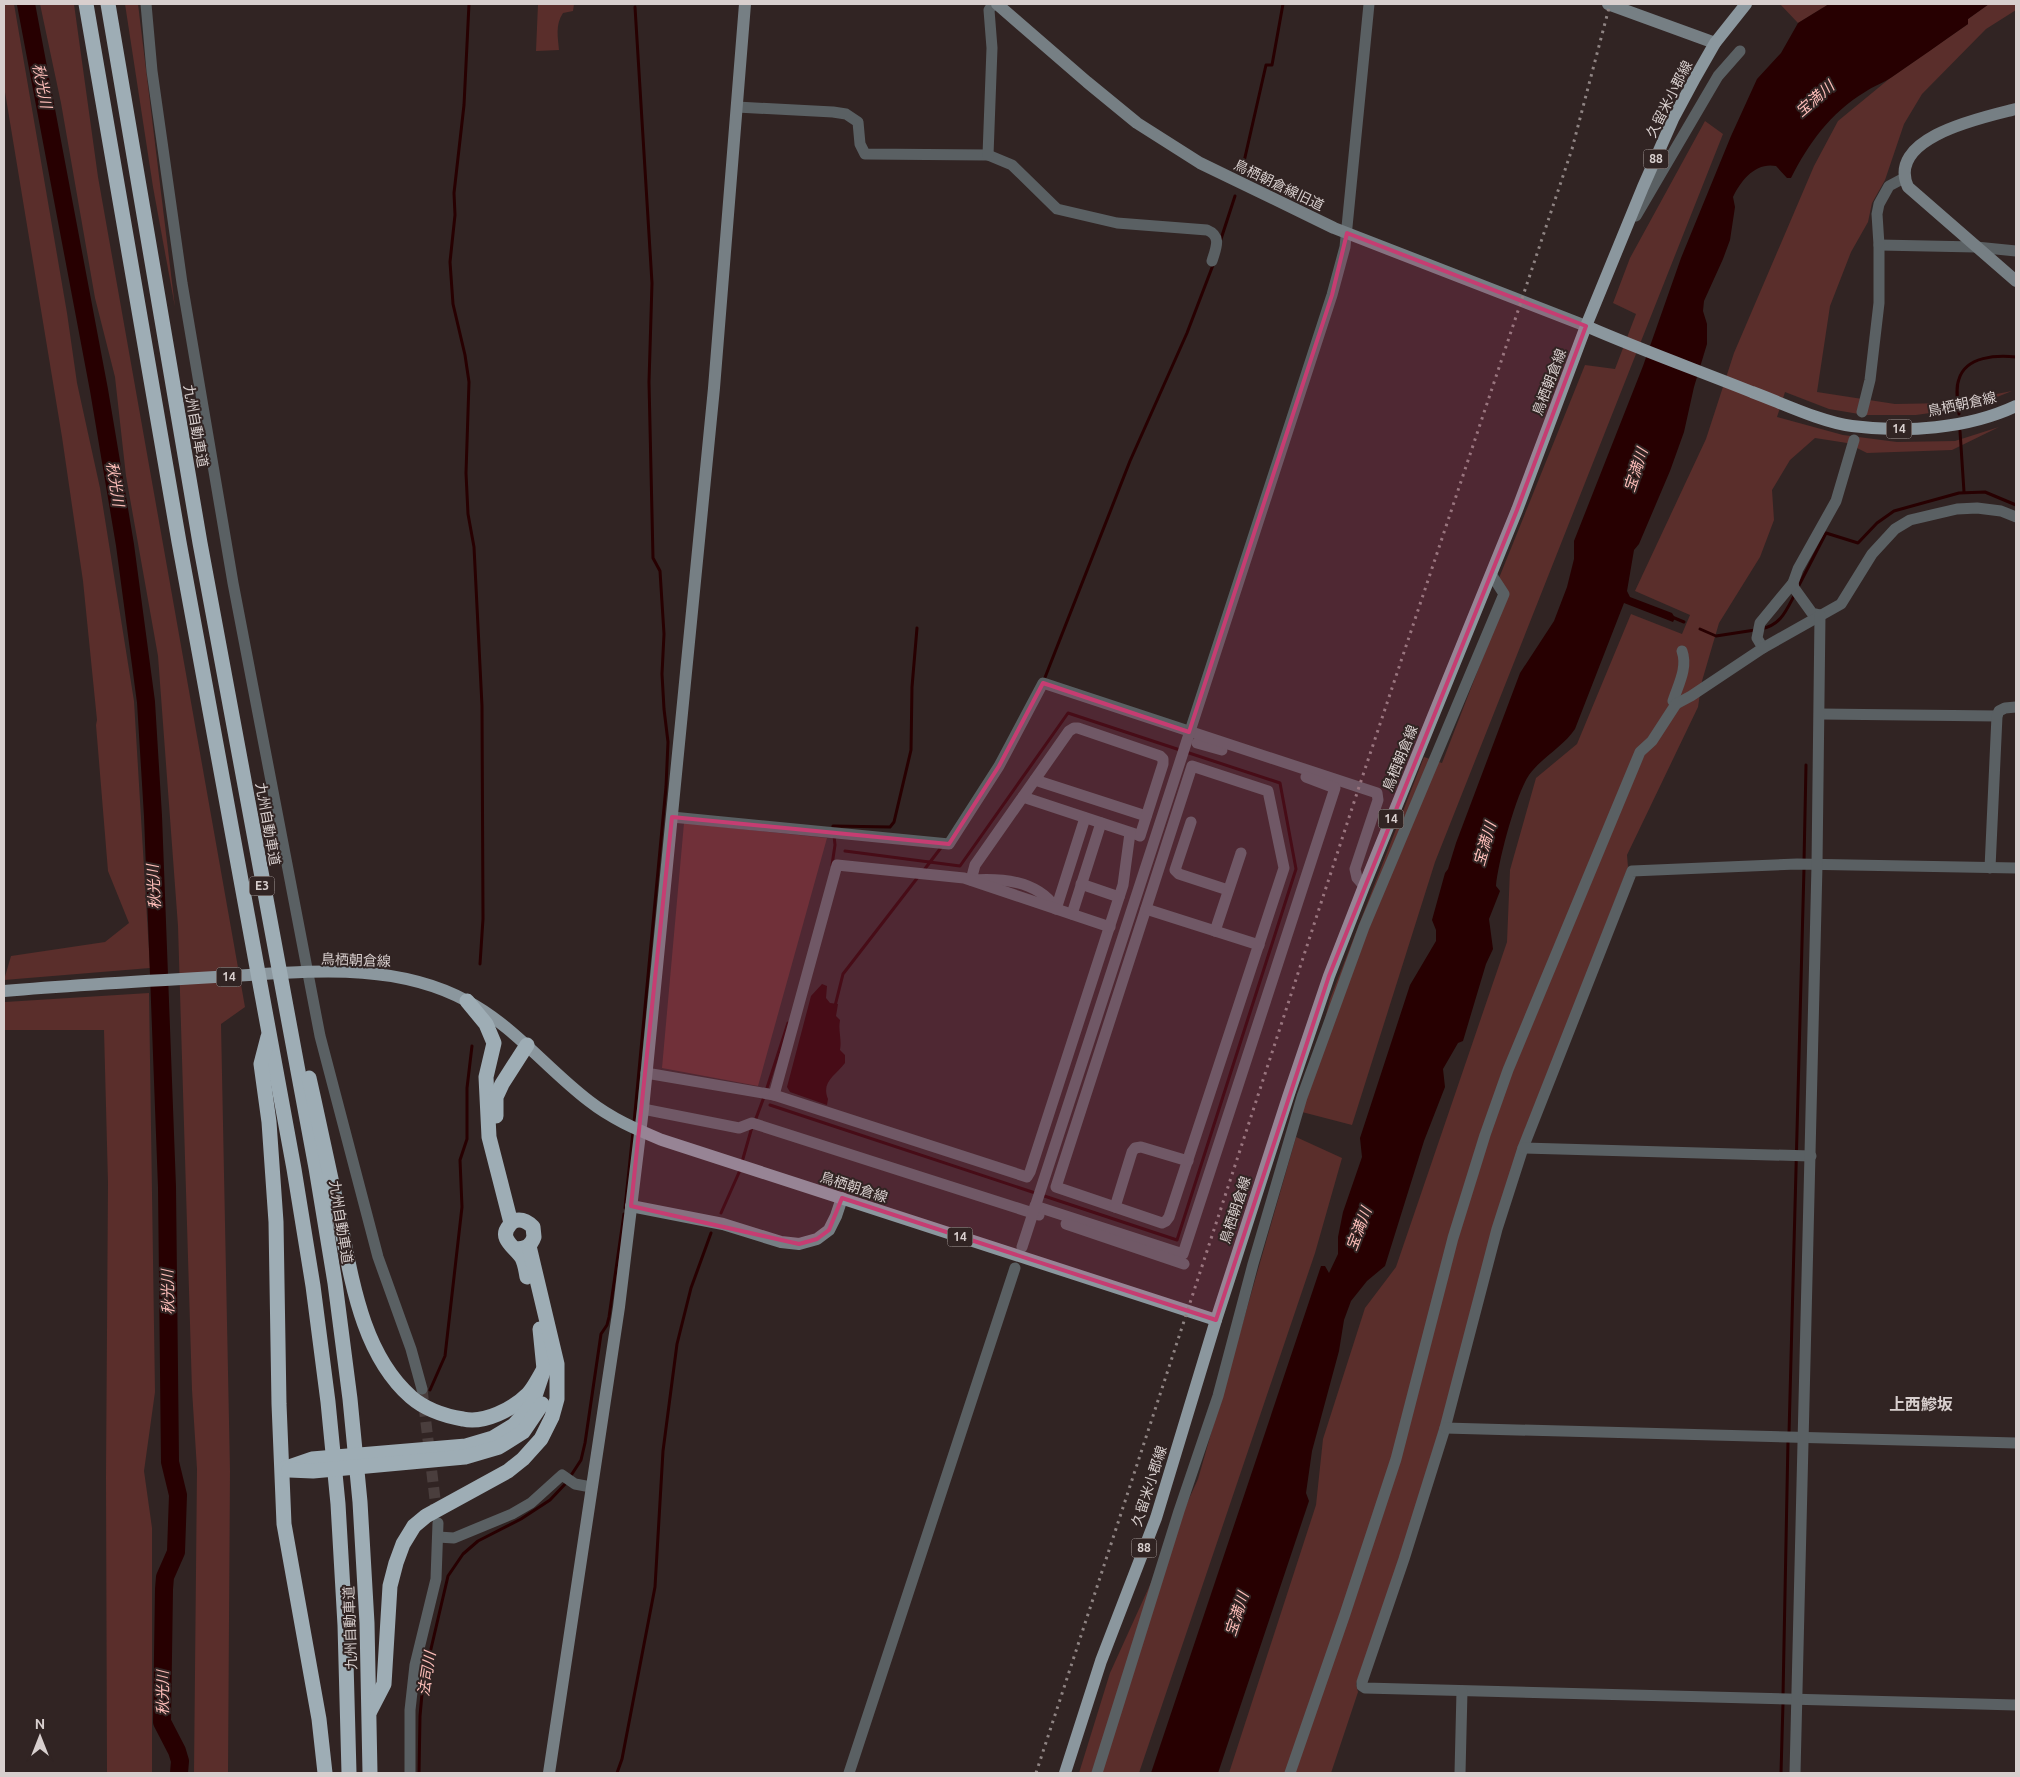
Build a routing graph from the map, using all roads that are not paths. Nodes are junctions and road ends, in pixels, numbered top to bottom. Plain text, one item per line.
1 (86, 4) edge
2 (108, 4) edge
3 (146, 4) edge
4 (745, 4) edge
5 (993, 4) edge
6 (997, 4) edge
7 (1369, 4) edge
8 (1608, 4) edge
9 (1746, 4) edge
10 (1715, 43) junction
11 (1740, 51) dead end
12 (737, 107) junction
13 (2016, 109) edge
14 (988, 155) junction
15 (1906, 182) junction
16 (1619, 243) junction
17 (1879, 245) junction
18 (1976, 247) junction
19 (2016, 251) edge
20 (1212, 260) dead end
21 (2016, 281) edge
22 (1586, 326) junction
23 (2016, 406) edge
24 (1862, 412) dead end
25 (1854, 440) dead end
26 (2016, 517) edge
27 (1491, 574) junction
28 (1793, 583) junction
29 (1820, 615) junction
30 (1763, 648) junction
31 (1682, 651) dead end
32 (1676, 704) junction
33 (2016, 708) edge
34 (1820, 714) junction
35 (1997, 716) junction
36 (1189, 732) junction
37 (1197, 743) dead end
38 (1287, 767) junction
39 (1035, 780) junction
40 (1023, 797) junction
41 (1146, 816) junction
42 (672, 817) junction
43 (1085, 818) junction
44 (1191, 822) dead end
45 (1101, 823) junction
46 (1135, 835) junction
47 (1153, 841) junction
48 (1168, 846) junction
49 (1241, 853) dead end
50 (1813, 865) junction
51 (1990, 868) junction
52 (2016, 868) edge
53 (971, 880) junction
54 (1082, 884) junction
55 (1364, 886) junction
56 (1228, 890) junction
57 (264, 892) junction
58 (1119, 897) junction
59 (1056, 909) junction
60 (1146, 909) junction
61 (1072, 914) junction
62 (1110, 927) junction
63 (1215, 931) junction
64 (1259, 945) junction
65 (4, 991) edge
66 (468, 1001) junction
67 (269, 1033) junction
68 (527, 1045) junction
69 (646, 1073) junction
70 (774, 1095) junction
71 (486, 1096) junction
72 (643, 1109) junction
73 (1523, 1148) junction
74 (1806, 1156) junction
75 (1188, 1161) junction
76 (842, 1198) junction
77 (631, 1206) junction
78 (1115, 1207) junction
79 (1034, 1210) junction
80 (515, 1222) junction
81 (523, 1247) junction
82 (1022, 1247) dead end
83 (1184, 1264) dead end
84 (1015, 1268) dead end
85 (1216, 1320) junction
86 (550, 1336) junction
87 (544, 1369) junction
88 (422, 1389) tunnel mouth
89 (1445, 1428) junction
90 (1794, 1438) junction
91 (2016, 1443) edge
92 (379, 1460) junction
93 (283, 1469) junction
94 (592, 1487) junction
95 (438, 1524) tunnel mouth
96 (438, 1537) junction
97 (1462, 1691) junction
98 (1793, 1699) junction
99 (2016, 1705) edge
100 (369, 1713) junction
101 (324, 1773) edge
102 (349, 1773) edge
103 (370, 1773) edge
104 (410, 1773) edge
105 (549, 1773) edge
106 (849, 1773) edge
107 (1065, 1773) edge
108 (1097, 1773) edge
109 (1290, 1773) edge
110 (1460, 1773) edge
111 (1795, 1773) edge

1 - 67 highway, 九州自動車道 / E3
2 - 57 highway, 九州自動車道 / E3
3 - 88 street
4 - 12 street
5 - 14 street
6 - 22 street, 鳥栖朝倉線旧道
7 - 36 street
8 - 10 street
9 - 10 main road, 久留米小郡線 / 88
10 - 16 main road, 久留米小郡線 / 88
11 - 16 street
12 - 14 street
12 - 42 street
13 - 15 street
14 - 20 street
15 - 17 street
15 - 18 street
16 - 22 main road, 久留米小郡線 / 88
17 - 18 street
17 - 24 street
18 - 19 street
18 - 21 street
22 - 23 main road, 鳥栖朝倉線 / 14
22 - 27 main road, 鳥栖朝倉線 / 14
25 - 28 street
26 - 29 street
27 - 55 main road, 鳥栖朝倉線 / 14
27 - 108 street
28 - 29 street
28 - 30 street
29 - 30 street
29 - 34 street
30 - 32 street
31 - 32 street
32 - 109 street
33 - 35 street
34 - 35 street
34 - 50 street
35 - 51 street
36 - 38 street
36 - 42 street
36 - 47 street
37 - 38 street
38 - 55 street
38 - 79 street
39 - 40 street
39 - 41 street
39 - 41 street
40 - 43 street
40 - 53 street
41 - 46 street
42 - 69 street
43 - 45 street
43 - 59 street
44 - 56 street
45 - 46 street
45 - 54 street
46 - 47 street
46 - 58 street
47 - 48 street
47 - 79 street
48 - 60 street
48 - 64 street
49 - 56 street
50 - 51 street
50 - 73 street
50 - 74 street
51 - 52 street
53 - 59 street
53 - 70 street
54 - 58 street
54 - 61 street
55 - 85 main road, 鳥栖朝倉線 / 14
56 - 63 street
57 - 87 highway
57 - 100 highway, 九州自動車道 / E3
58 - 62 street
59 - 61 street
60 - 63 street
60 - 78 street
61 - 62 street
62 - 70 street
63 - 64 street
64 - 75 street
65 - 66 main road, 鳥栖朝倉線 / 14
66 - 68 main road, 鳥栖朝倉線 / 14
66 - 71 highway
67 - 93 highway
67 - 102 highway, 九州自動車道 / E3
68 - 71 highway
68 - 76 main road, 鳥栖朝倉線 / 14
68 - 80 highway
69 - 70 street
69 - 72 street
71 - 80 highway
72 - 77 street
72 - 79 street
73 - 74 street
73 - 89 street
74 - 90 street
75 - 78 street
75 - 78 street
76 - 77 street
76 - 85 main road, 鳥栖朝倉線 / 14
77 - 94 street
79 - 82 street
79 - 83 street
80 - 81 highway
80 - 81 highway
81 - 86 highway
81 - 87 highway
84 - 106 street
85 - 107 main road, 久留米小郡線 / 88
86 - 92 highway
86 - 100 highway
87 - 92 highway
89 - 90 street
89 - 97 street
90 - 91 street
90 - 98 street
92 - 93 highway
93 - 101 highway
94 - 96 street
94 - 105 street
95 - 96 street
96 - 104 street
97 - 98 street
97 - 110 street
98 - 99 street
98 - 111 street
100 - 103 highway, 九州自動車道 / E3

